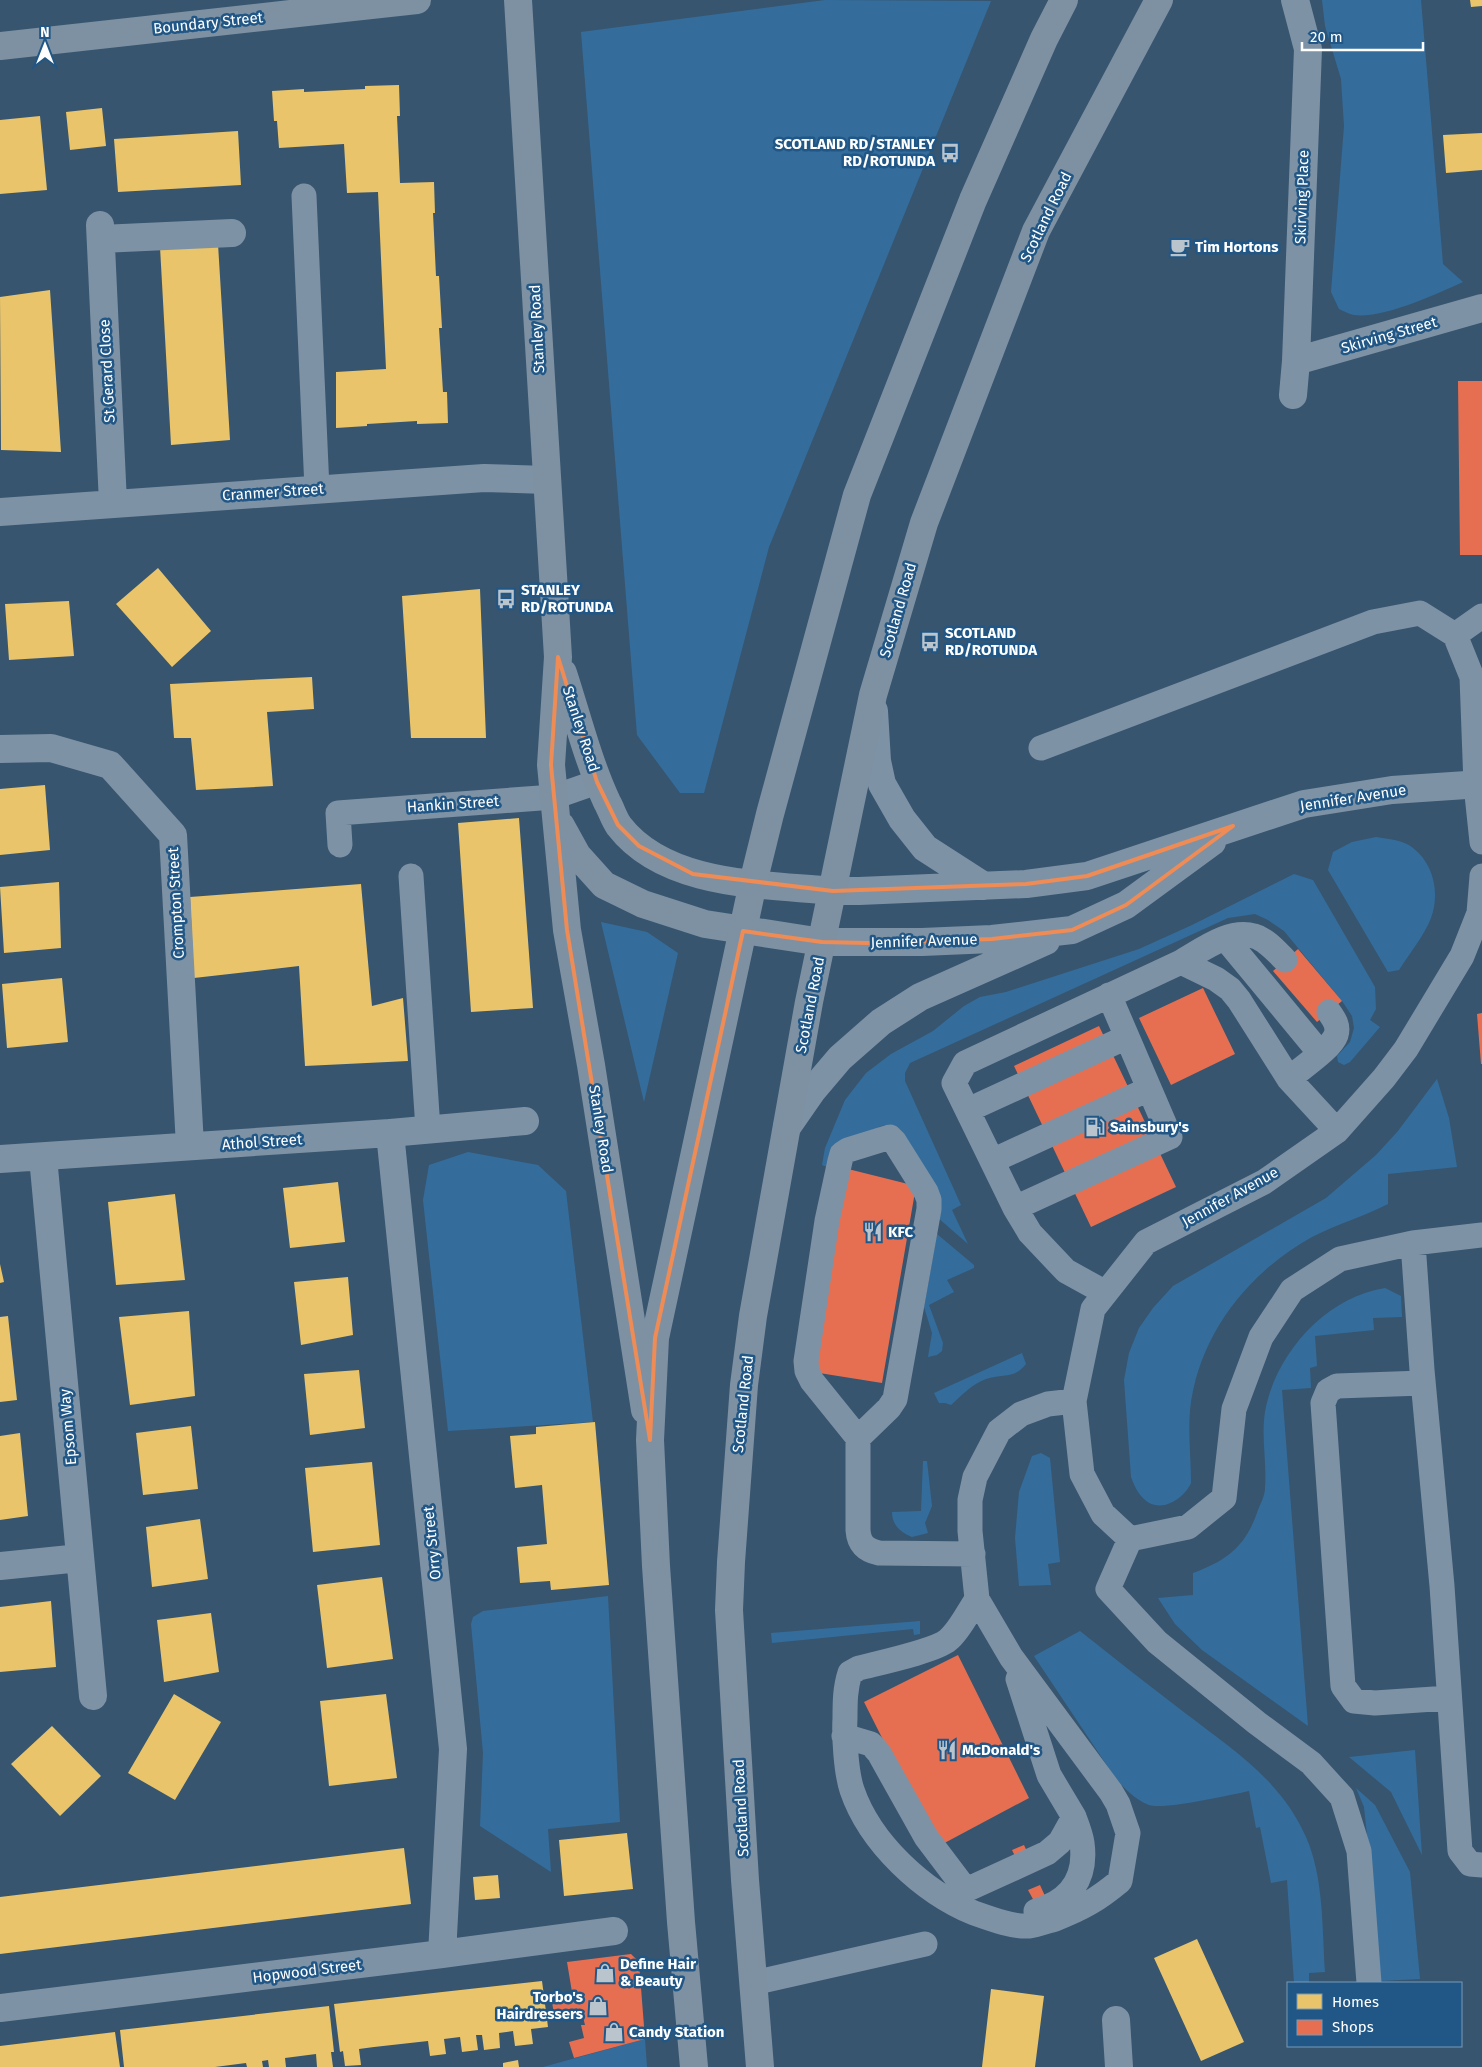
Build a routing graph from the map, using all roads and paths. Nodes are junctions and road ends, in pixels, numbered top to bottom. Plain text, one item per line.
1 (416, 0) edge
2 (518, 0) edge
3 (1064, 0) edge
4 (1158, 0) edge
5 (1295, 0) edge
6 (0, 46) edge
7 (304, 196) dead end
8 (232, 233) dead end
9 (1482, 308) edge
10 (1296, 361) junction
11 (1293, 395) dead end
12 (546, 480) junction
13 (316, 489) junction
14 (113, 503) junction
15 (0, 512) edge
16 (1482, 616) edge
17 (1455, 635) junction
18 (558, 657) junction
19 (874, 695) junction
20 (0, 748) edge
21 (1041, 748) dead end
22 (597, 782) junction
23 (1479, 785) edge
24 (555, 808) junction
25 (1233, 826) junction
26 (1482, 842) edge
27 (340, 844) dead end
28 (411, 876) dead end
29 (1482, 876) edge
30 (753, 883) junction
31 (984, 886) junction
32 (834, 890) junction
33 (1072, 930) junction
34 (742, 931) junction
35 (1225, 938) junction
36 (822, 942) junction
37 (1472, 956) edge
38 (1285, 960) dead end
39 (1181, 962) junction
40 (1109, 995) junction
41 (1329, 1012) dead end
42 (1126, 1037) junction
43 (1320, 1053) junction
44 (1289, 1079) junction
45 (1149, 1089) junction
46 (968, 1110) junction
47 (525, 1121) dead end
48 (787, 1127) junction
49 (428, 1129) junction
50 (1337, 1131) junction
51 (390, 1134) junction
52 (190, 1146) junction
53 (43, 1157) junction
54 (0, 1159) edge
55 (992, 1161) junction
56 (1014, 1208) junction
57 (1482, 1234) edge
58 (1413, 1243) junction
59 (1104, 1292) junction
60 (1423, 1383) junction
61 (1074, 1401) junction
62 (858, 1438) junction
63 (650, 1440) junction
64 (1130, 1539) junction
65 (972, 1554) junction
66 (80, 1558) junction
67 (0, 1566) edge
68 (977, 1599) junction
69 (1011, 1657) junction
70 (93, 1696) dead end
71 (1449, 1698) junction
72 (844, 1736) junction
73 (1074, 1817) junction
74 (1482, 1864) edge
75 (966, 1890) junction
76 (614, 1931) dead end
77 (925, 1944) dead end
78 (442, 1954) junction
79 (1369, 1982) edge
80 (754, 1983) junction
81 (0, 2008) edge
82 (1116, 2020) dead end
83 (694, 2067) edge
84 (760, 2067) edge
85 (1119, 2067) edge

1 - 6 main road, Boundary Street
2 - 12 main road, Stanley Road
3 - 30 highway
4 - 19 highway, Scotland Road
5 - 10 street, Skirving Place
7 - 13 lane
8 - 14 street, St Gerard Close
9 - 10 street, Skirving Street
10 - 11 street, Skirving Place
12 - 13 street, Cranmer Street
12 - 18 main road, Stanley Road
13 - 14 street, Cranmer Street
14 - 15 street, Cranmer Street
16 - 17 lane
17 - 21 lane
17 - 23 lane
18 - 22 main road, Stanley Road
18 - 24 main road, Stanley Road
19 - 31 street
19 - 32 highway, Scotland Road
20 - 52 street, Crompton Street
22 - 24 lane, Hankin Street
22 - 30 main road, Stanley Road
23 - 25 street, Jennifer Avenue
23 - 26 lane
24 - 27 lane, Hankin Street
24 - 34 main road, Stanley Road
24 - 63 main road, Stanley Road
25 - 31 street, Jennifer Avenue
25 - 33 street, Jennifer Avenue
28 - 49 lane
29 - 37 lane, Jennifer Avenue
30 - 32 main road, Stanley Road
30 - 34 highway
31 - 32 street, Jennifer Avenue
32 - 36 highway, Scotland Road
33 - 36 street, Jennifer Avenue
33 - 48 street
34 - 36 main road, Stanley Road
34 - 63 highway
35 - 38 lane
35 - 39 lane
35 - 43 lane
36 - 48 highway, Scotland Road
37 - 50 lane, Jennifer Avenue
39 - 40 lane
39 - 44 lane
40 - 42 lane
40 - 46 lane
41 - 43 lane
42 - 45 lane
42 - 46 lane
43 - 44 lane
44 - 50 lane
45 - 55 lane
45 - 56 lane
46 - 55 lane
47 - 49 street, Athol Street
48 - 80 highway, Scotland Road
49 - 51 street, Athol Street
50 - 59 lane, Jennifer Avenue
51 - 52 street, Athol Street
51 - 78 street, Orry Street
52 - 53 street, Athol Street
53 - 54 street, Athol Street
53 - 66 street, Epsom Way
55 - 56 lane
56 - 59 lane
57 - 58 lane
58 - 60 lane
58 - 64 lane
59 - 61 lane, Jennifer Avenue
60 - 71 lane
60 - 71 lane
61 - 64 lane, Jennifer Avenue
61 - 65 lane
62 - 62 lane
62 - 65 lane
63 - 83 highway
64 - 79 lane
65 - 68 lane
66 - 67 street
66 - 70 street, Epsom Way
68 - 69 lane
68 - 72 lane
69 - 72 lane
69 - 73 lane
71 - 74 lane
72 - 75 lane
73 - 75 lane
73 - 75 lane
76 - 78 street, Hopwood Street
77 - 80 lane
78 - 81 street, Hopwood Street
80 - 84 highway, Scotland Road
82 - 85 street

